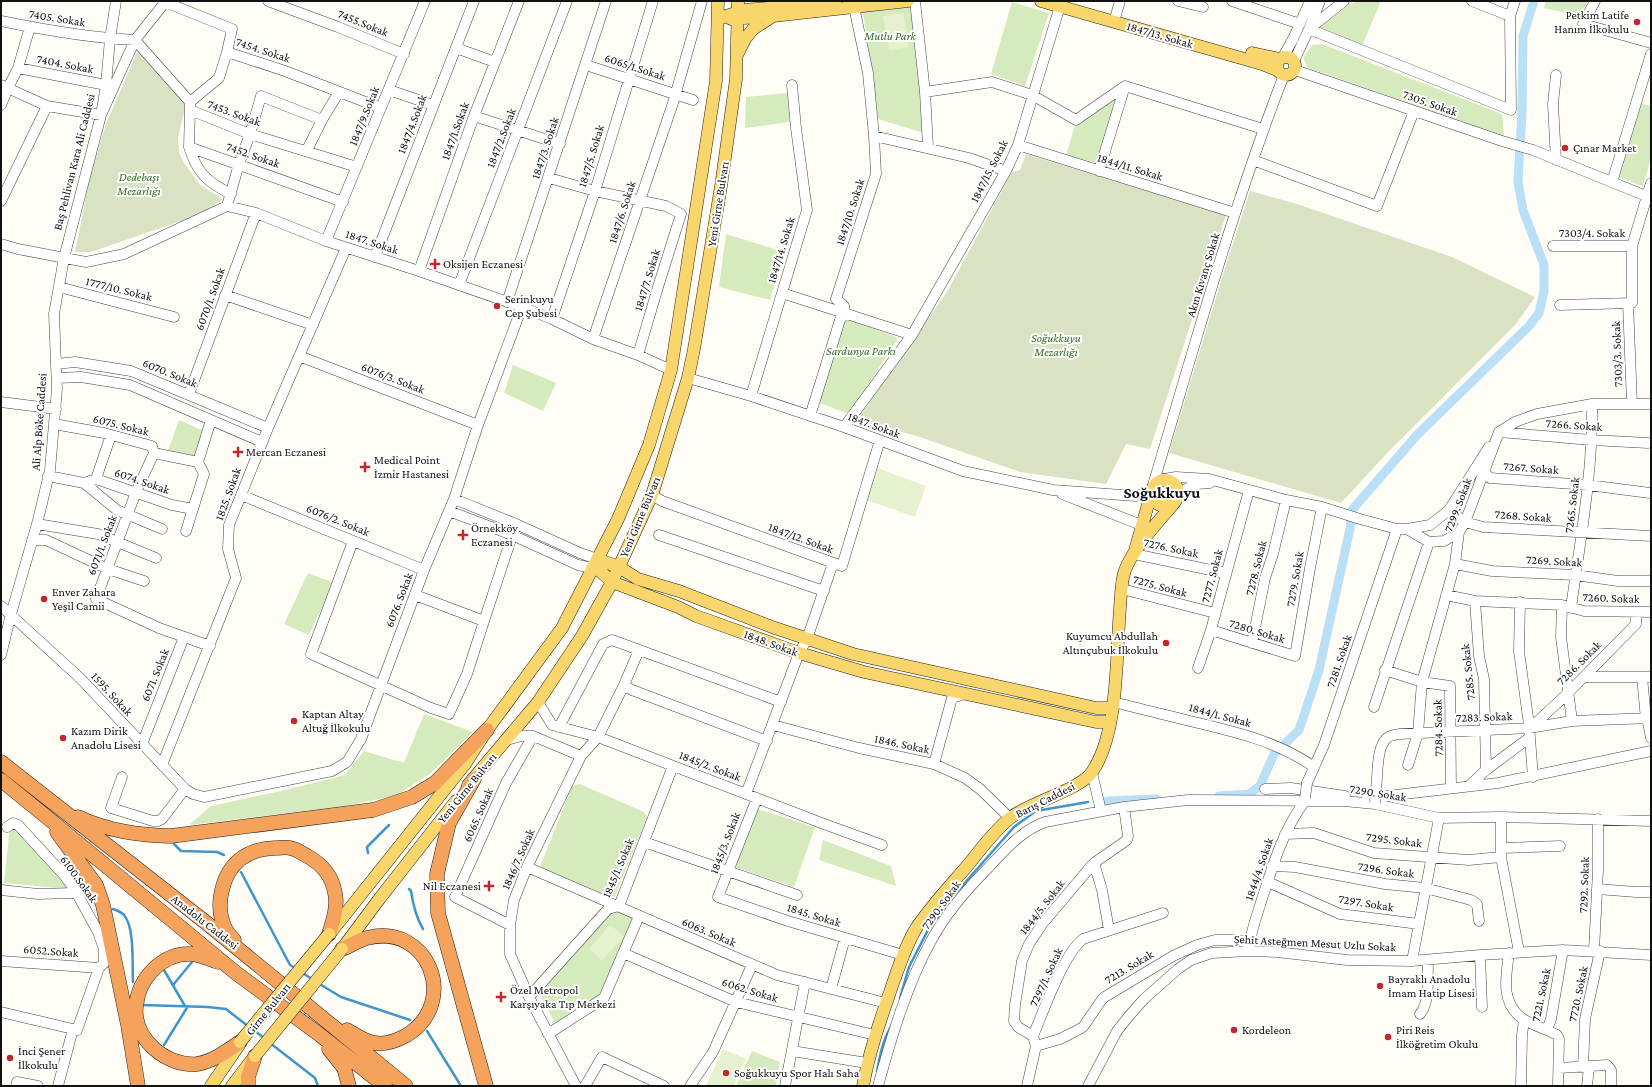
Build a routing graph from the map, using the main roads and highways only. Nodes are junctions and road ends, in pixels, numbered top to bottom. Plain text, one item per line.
1 (718, 1) edge
2 (759, 1) edge
3 (764, 1) edge
4 (828, 1) edge
5 (841, 1) edge
6 (908, 1) edge
7 (1041, 1) edge
8 (1071, 1) edge
9 (794, 3) edge
10 (738, 10) edge
11 (773, 16) junction
12 (718, 19) junction
13 (736, 60) junction
14 (1152, 490) junction
15 (1176, 498) junction
16 (1148, 526) junction
17 (595, 563) junction
18 (619, 567) junction
19 (612, 582) junction
20 (1113, 705) junction
21 (1110, 722) junction
22 (487, 730) junction
23 (1, 762) edge
24 (474, 779) junction
25 (1, 780) edge
26 (55, 805) junction
27 (44, 814) junction
28 (329, 934) junction
29 (342, 949) junction
30 (254, 961) junction
31 (236, 973) junction
32 (329, 1023) junction
33 (320, 1035) junction
34 (240, 1042) junction
35 (255, 1056) junction
36 (138, 1086) edge
37 (211, 1086) edge
38 (232, 1086) edge
39 (248, 1086) edge
40 (349, 1086) edge
41 (385, 1086) edge
42 (406, 1086) edge
43 (486, 1086) edge
44 (863, 1086) edge

1 - 12 main road, Yeni Girne Bulvarı
2 - 3 main road
4 - 5 main road
4 - 9 main road
6 - 11 main road
7 - 8 main road, 1847/13. Sokak
9 - 10 main road
10 - 11 main road
10 - 12 main road
10 - 13 main road, Yeni Girne Bulvarı
11 - 13 main road
12 - 17 main road, Yeni Girne Bulvarı
13 - 18 main road, Yeni Girne Bulvarı
14 - 15 main road
14 - 15 main road
14 - 16 main road, Barış Caddesi
15 - 16 main road
16 - 20 main road, Barış Caddesi
17 - 18 main road, 1848. Sokak
17 - 19 main road, 1848. Sokak
17 - 22 main road, Yeni Girne Bulvarı
18 - 19 main road, Yeni Girne Bulvarı
18 - 20 main road, 1848. Sokak
19 - 21 main road, 1848. Sokak
19 - 24 main road, Yeni Girne Bulvarı
20 - 21 main road, Barış Caddesi
21 - 44 main road, Barış Caddesi
22 - 26 highway
22 - 28 main road, Yeni Girne Bulvarı
23 - 26 highway, Anadolu Caddesi
24 - 29 main road, Yeni Girne Bulvarı
24 - 43 highway
25 - 27 highway, Anadolu Caddesi
26 - 30 highway, Anadolu Caddesi
27 - 31 highway, Anadolu Caddesi
27 - 36 highway
28 - 30 highway
28 - 34 main road, Girne Bulvarı, bridge
29 - 32 highway
29 - 35 main road, Yeni Girne Bulvarı, bridge
30 - 32 highway, Anadolu Caddesi
31 - 33 highway, Anadolu Caddesi
31 - 34 highway
32 - 42 highway, Anadolu Caddesi
33 - 40 highway
33 - 41 highway, Anadolu Caddesi
34 - 37 main road, Girne Bulvarı
35 - 38 main road, Girne Bulvarı
35 - 39 highway

